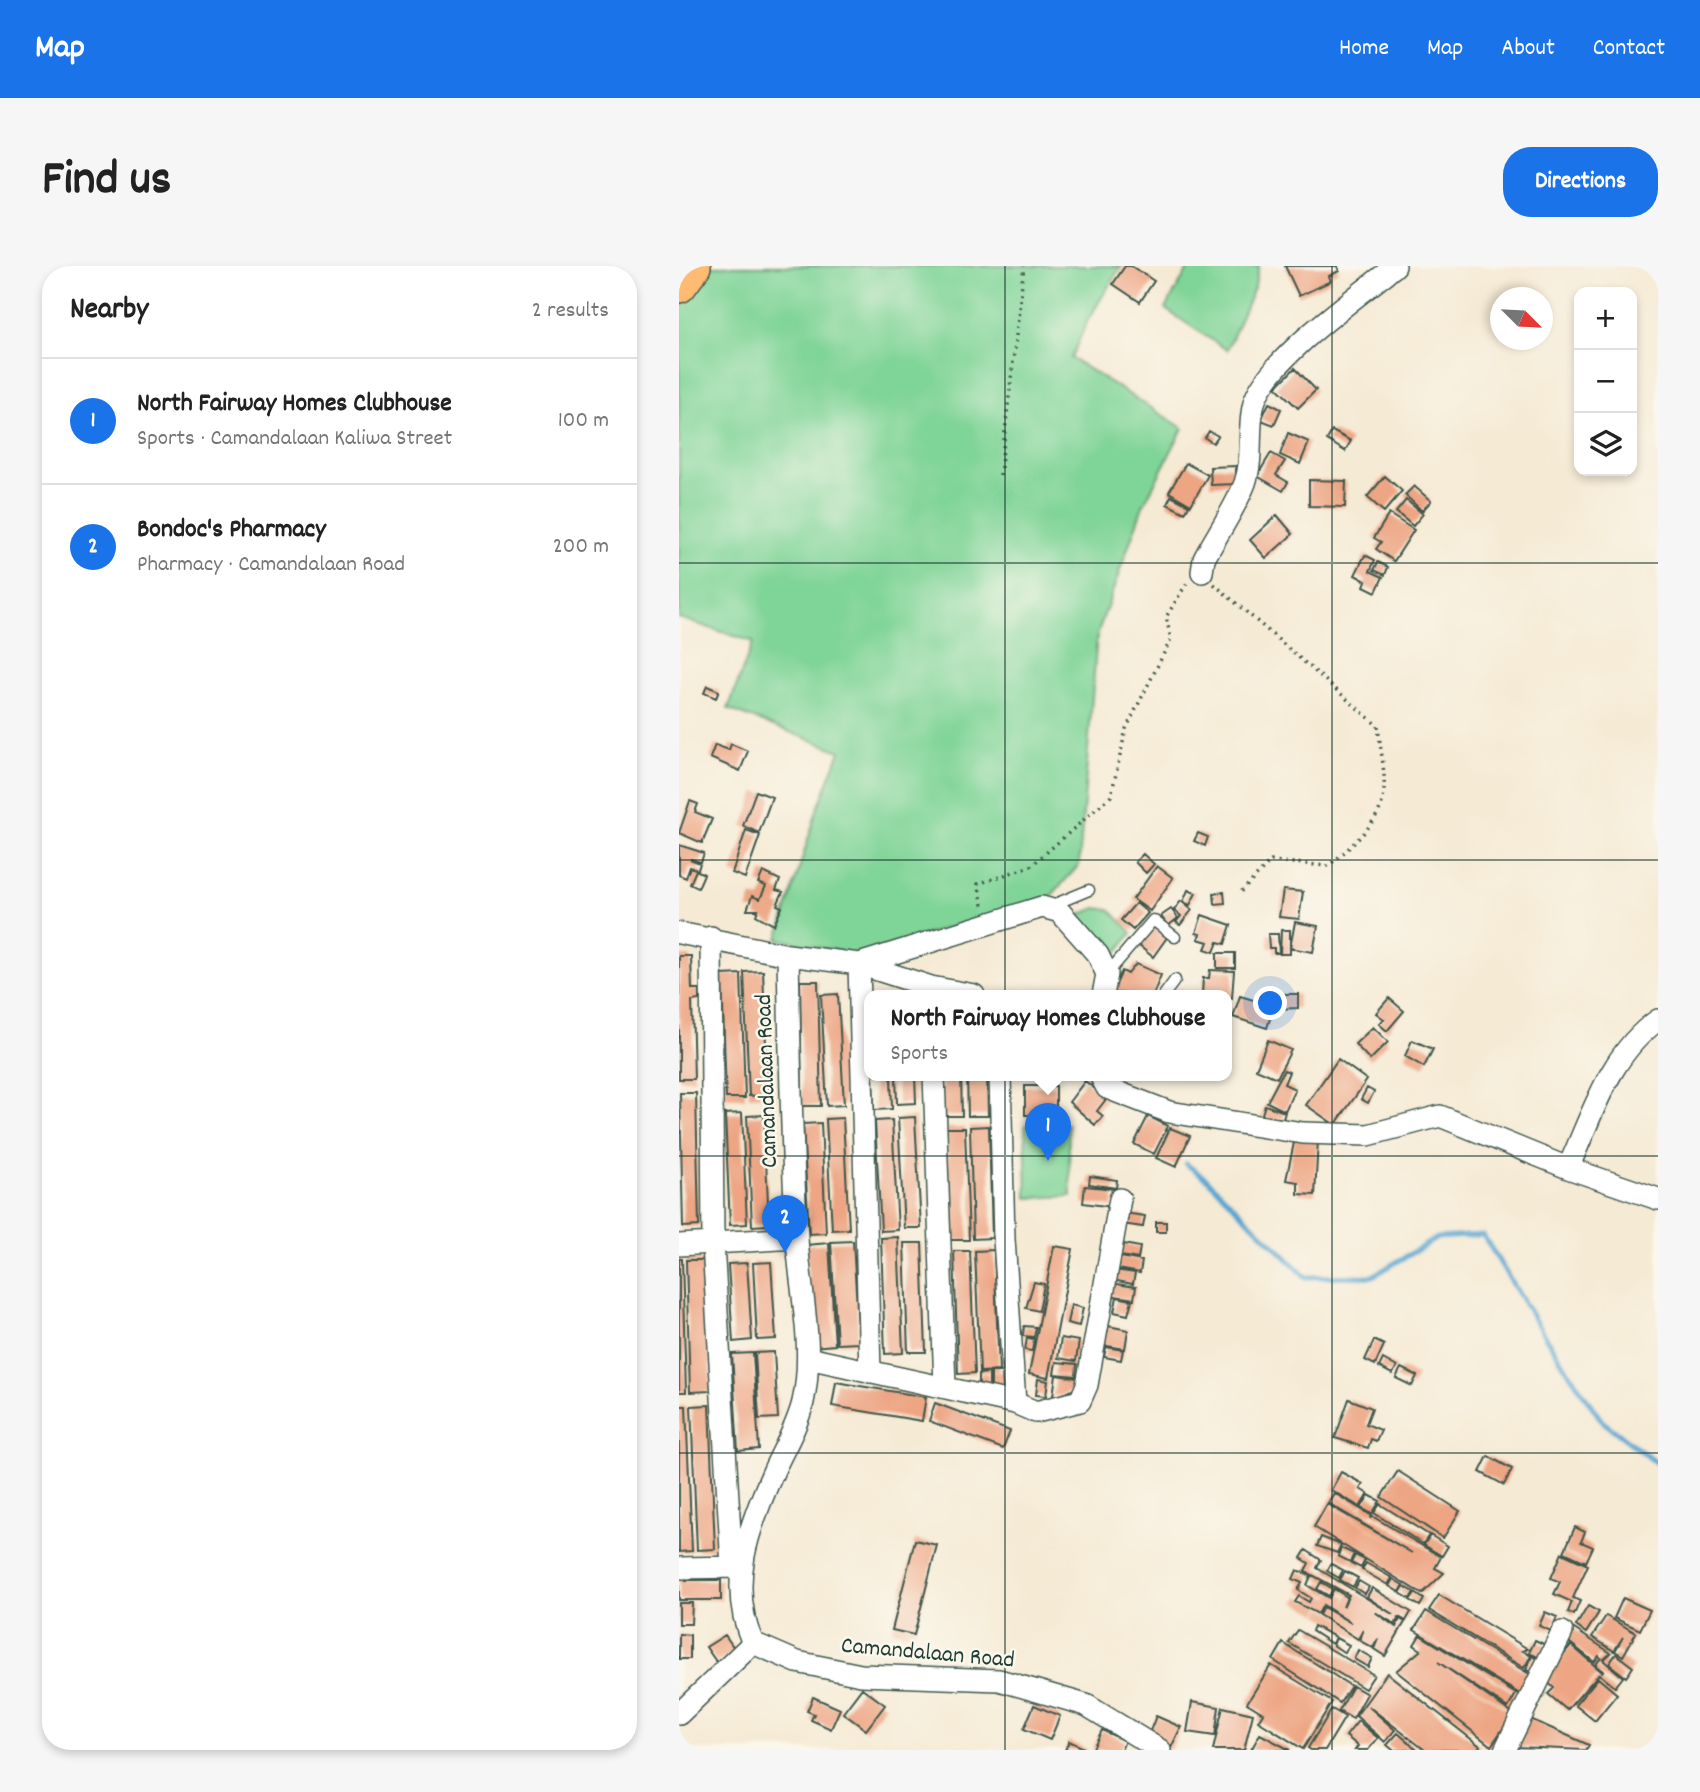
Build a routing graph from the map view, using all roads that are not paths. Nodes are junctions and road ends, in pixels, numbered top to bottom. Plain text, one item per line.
1 (693, 266) edge
2 (1395, 266) edge
3 (679, 285) edge
4 (1202, 572) road end
5 (1089, 890) dead end
6 (1052, 909) junction
7 (679, 933) edge
8 (711, 937) junction
9 (1175, 937) dead end
10 (788, 955) junction
11 (859, 964) junction
12 (1107, 974) junction
13 (1175, 980) dead end
14 (928, 990) edge
15 (1104, 990) edge
16 (1168, 990) edge
17 (1658, 1020) edge
18 (934, 1081) edge
19 (1000, 1081) edge
20 (1105, 1081) edge
21 (1568, 1168) junction
22 (1120, 1199) dead end
23 (1658, 1199) edge
24 (797, 1238) junction
25 (713, 1244) junction
26 (679, 1245) edge
27 (808, 1358) junction
28 (870, 1372) junction
29 (945, 1387) junction
30 (1016, 1403) junction
31 (736, 1567) junction
32 (679, 1568) edge
33 (1562, 1632) dead end
34 (753, 1643) junction
35 (679, 1714) edge
36 (1160, 1750) edge
37 (1505, 1750) edge

1 - 3 main road
2 - 4 street
5 - 6 lane
6 - 11 street
6 - 12 street
7 - 8 street
8 - 10 street
8 - 25 street
9 - 12 lane
10 - 11 street
10 - 24 street, Camandalaan Road
11 - 14 street
11 - 28 street
12 - 15 street
13 - 16 lane
17 - 21 street
18 - 29 street
19 - 30 street
20 - 21 street
21 - 23 street
22 - 30 street
24 - 25 street
24 - 27 street, Camandalaan Road
25 - 26 street
25 - 31 street
27 - 28 street
27 - 31 street, Camandalaan Road
28 - 29 street
29 - 30 street
31 - 32 street
31 - 34 street, Camandalaan Road
33 - 37 street
34 - 35 street
34 - 36 street, Camandalaan Road

